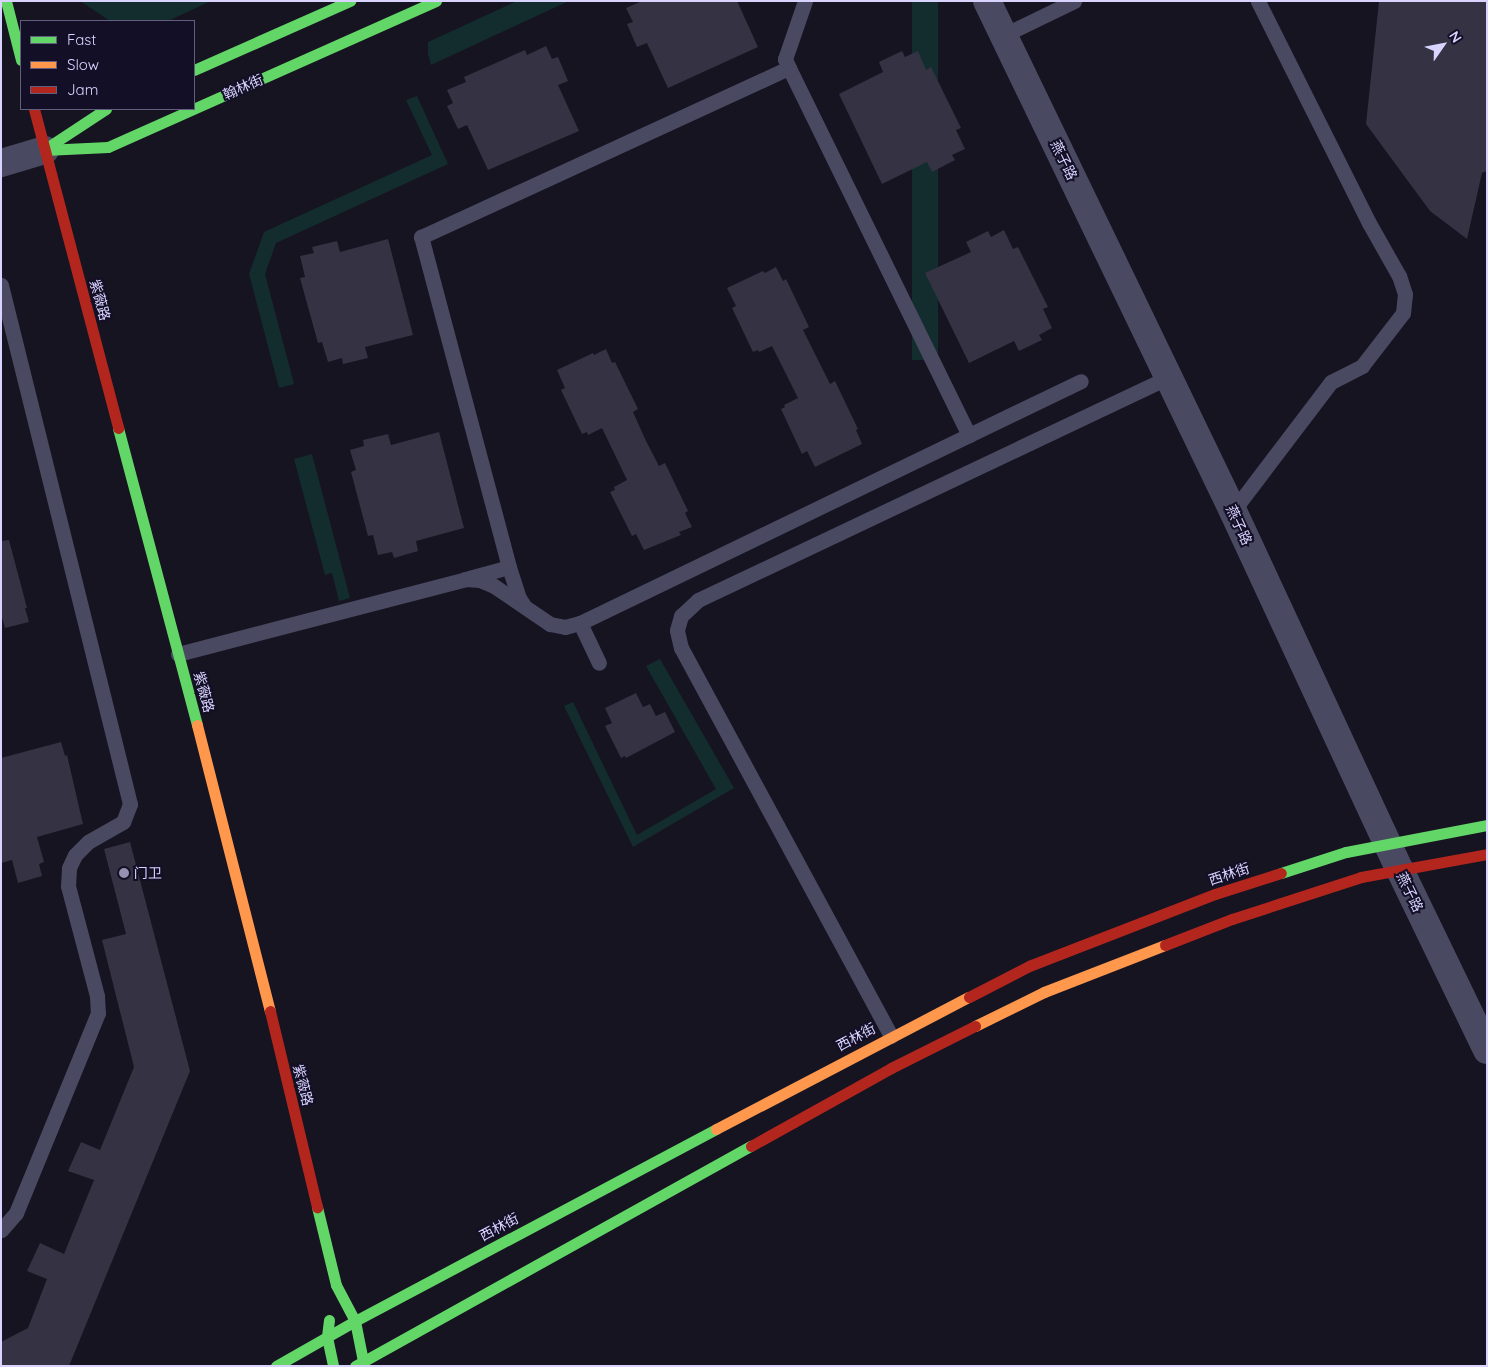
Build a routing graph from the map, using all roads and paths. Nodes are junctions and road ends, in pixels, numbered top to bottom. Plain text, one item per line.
1 (6, 1) edge
2 (350, 1) edge
3 (436, 1) edge
4 (805, 1) edge
5 (987, 1) edge
6 (1074, 1) edge
7 (1258, 1) edge
8 (1004, 35) junction
9 (20, 56) edge
10 (790, 68) junction
11 (195, 70) edge
12 (195, 108) edge
13 (34, 110) edge
14 (105, 110) edge
15 (191, 110) edge
16 (45, 150) junction
17 (1, 163) edge
18 (1, 285) edge
19 (1169, 377) junction
20 (1081, 381) dead end
21 (969, 436) junction
22 (1233, 511) junction
23 (509, 567) junction
24 (465, 579) junction
25 (527, 609) junction
26 (580, 623) junction
27 (178, 654) junction
28 (599, 662) dead end
29 (1487, 825) edge
30 (1388, 844) junction
31 (1487, 854) edge
32 (1400, 870) junction
33 (891, 1036) junction
34 (1487, 1050) edge
35 (1, 1230) edge
36 (336, 1284) junction
37 (354, 1321) junction
38 (327, 1337) junction
39 (361, 1364) edge
40 (276, 1366) edge
41 (333, 1366) edge

1 - 9 main road
2 - 11 main road
3 - 12 main road, 翰林街
4 - 10 lane
5 - 8 street, 燕子路
6 - 8 lane
7 - 22 lane
8 - 19 street, 燕子路
10 - 21 lane
10 - 23 lane
13 - 16 main road, 紫薇路
14 - 16 main road, 翰林街
15 - 16 main road, 翰林街
16 - 17 street, 翰林街
16 - 27 main road, 紫薇路
18 - 35 lane
19 - 22 street, 燕子路
19 - 33 lane
20 - 21 lane
21 - 26 lane
22 - 30 street, 燕子路
23 - 24 lane
23 - 25 lane
24 - 25 lane
24 - 27 lane
25 - 26 lane
26 - 28 lane
27 - 36 main road, 紫薇路
29 - 30 main road, 西林街
30 - 32 street, 燕子路
30 - 33 main road, 西林街
31 - 32 main road
32 - 34 street, 燕子路
32 - 39 main road
33 - 37 main road, 西林街
36 - 37 main road, 紫薇路
36 - 38 main road, 紫薇路
37 - 38 main road, 西林街
37 - 39 main road, 紫薇路
38 - 40 main road, 西林街
38 - 41 main road, 紫薇路

